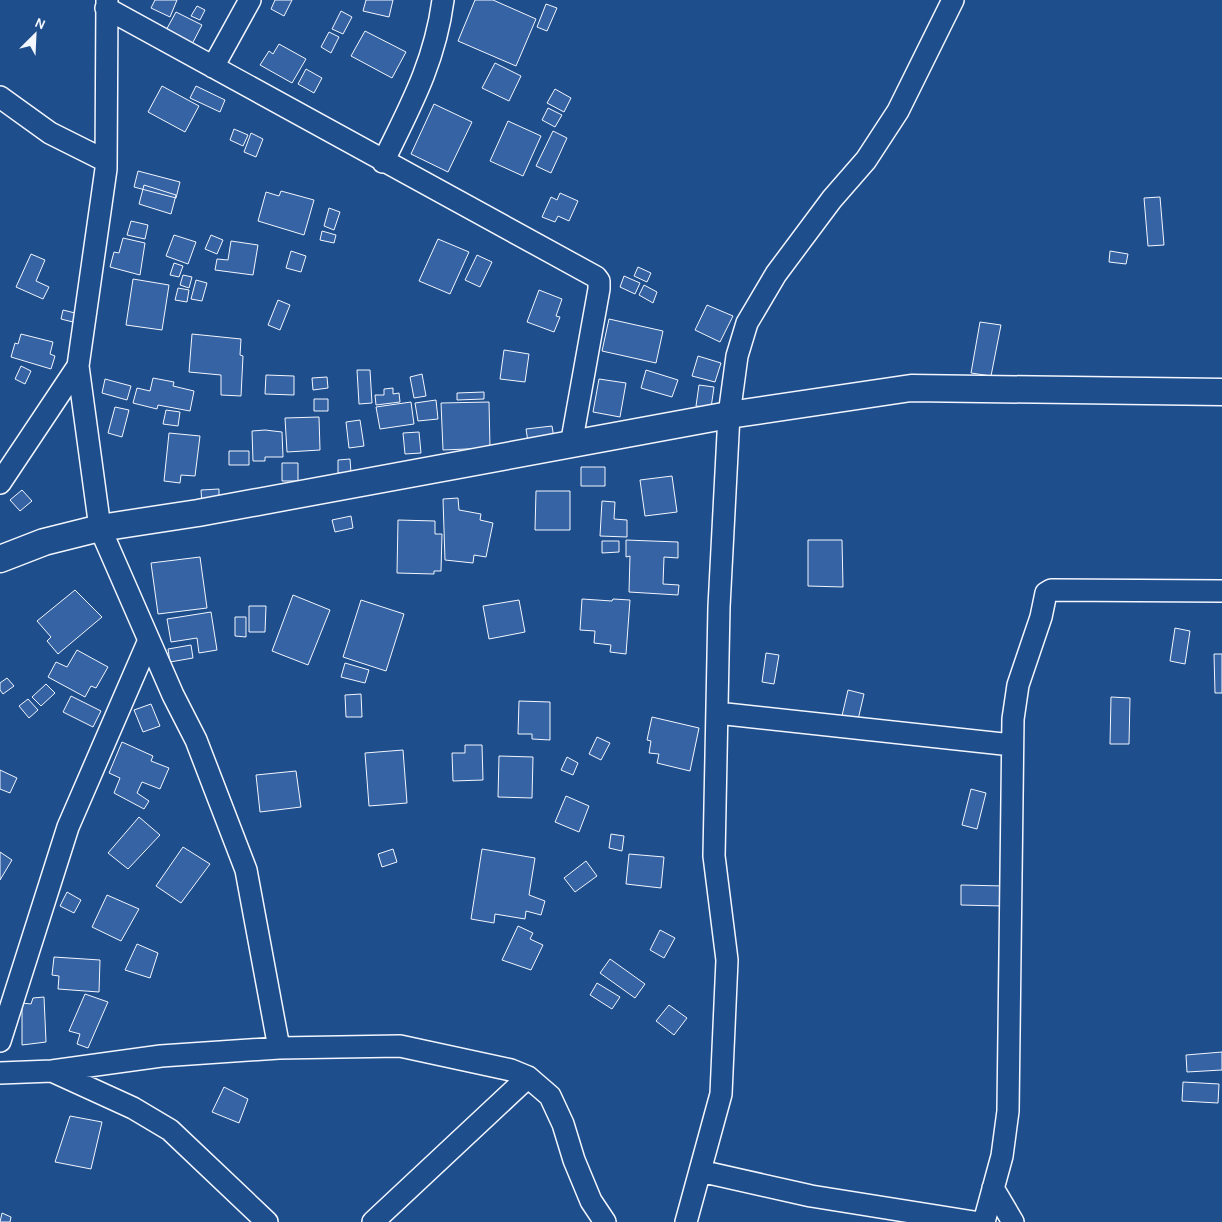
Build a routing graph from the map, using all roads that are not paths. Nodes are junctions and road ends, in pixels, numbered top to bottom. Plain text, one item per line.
1 (250, 0) edge
2 (442, 0) edge
3 (953, 0) edge
4 (106, 4) edge
5 (213, 67) junction
6 (0, 97) edge
7 (106, 161) junction
8 (383, 162) junction
9 (78, 366) junction
10 (1222, 392) edge
11 (729, 415) junction
12 (572, 445) junction
13 (0, 483) edge
14 (100, 528) junction
15 (0, 559) edge
16 (1222, 590) edge
17 (149, 640) junction
18 (717, 713) junction
19 (1012, 745) junction
20 (0, 1041) edge
21 (279, 1048) junction
22 (52, 1071) junction
23 (0, 1073) edge
24 (528, 1077) junction
25 (700, 1171) junction
26 (993, 1188) junction
27 (953, 1221) edge
28 (268, 1222) edge
29 (373, 1222) edge
30 (605, 1222) edge
31 (686, 1222) edge
32 (974, 1222) edge
33 (984, 1222) edge
34 (1013, 1222) edge

1 - 5 street
2 - 8 street
3 - 11 street
4 - 5 street
4 - 7 street
5 - 8 street
6 - 7 street
7 - 9 street
8 - 12 street
9 - 13 street
9 - 14 street
10 - 11 street
11 - 12 street
11 - 18 street
12 - 14 street
14 - 15 street
14 - 17 street
16 - 19 street
17 - 20 street
17 - 21 street
18 - 19 street
18 - 25 street
19 - 26 street
21 - 22 street
21 - 24 street
22 - 23 street
22 - 28 street
24 - 29 street
24 - 30 street
25 - 27 street
25 - 31 street
26 - 33 street
26 - 34 street
27 - 32 street

